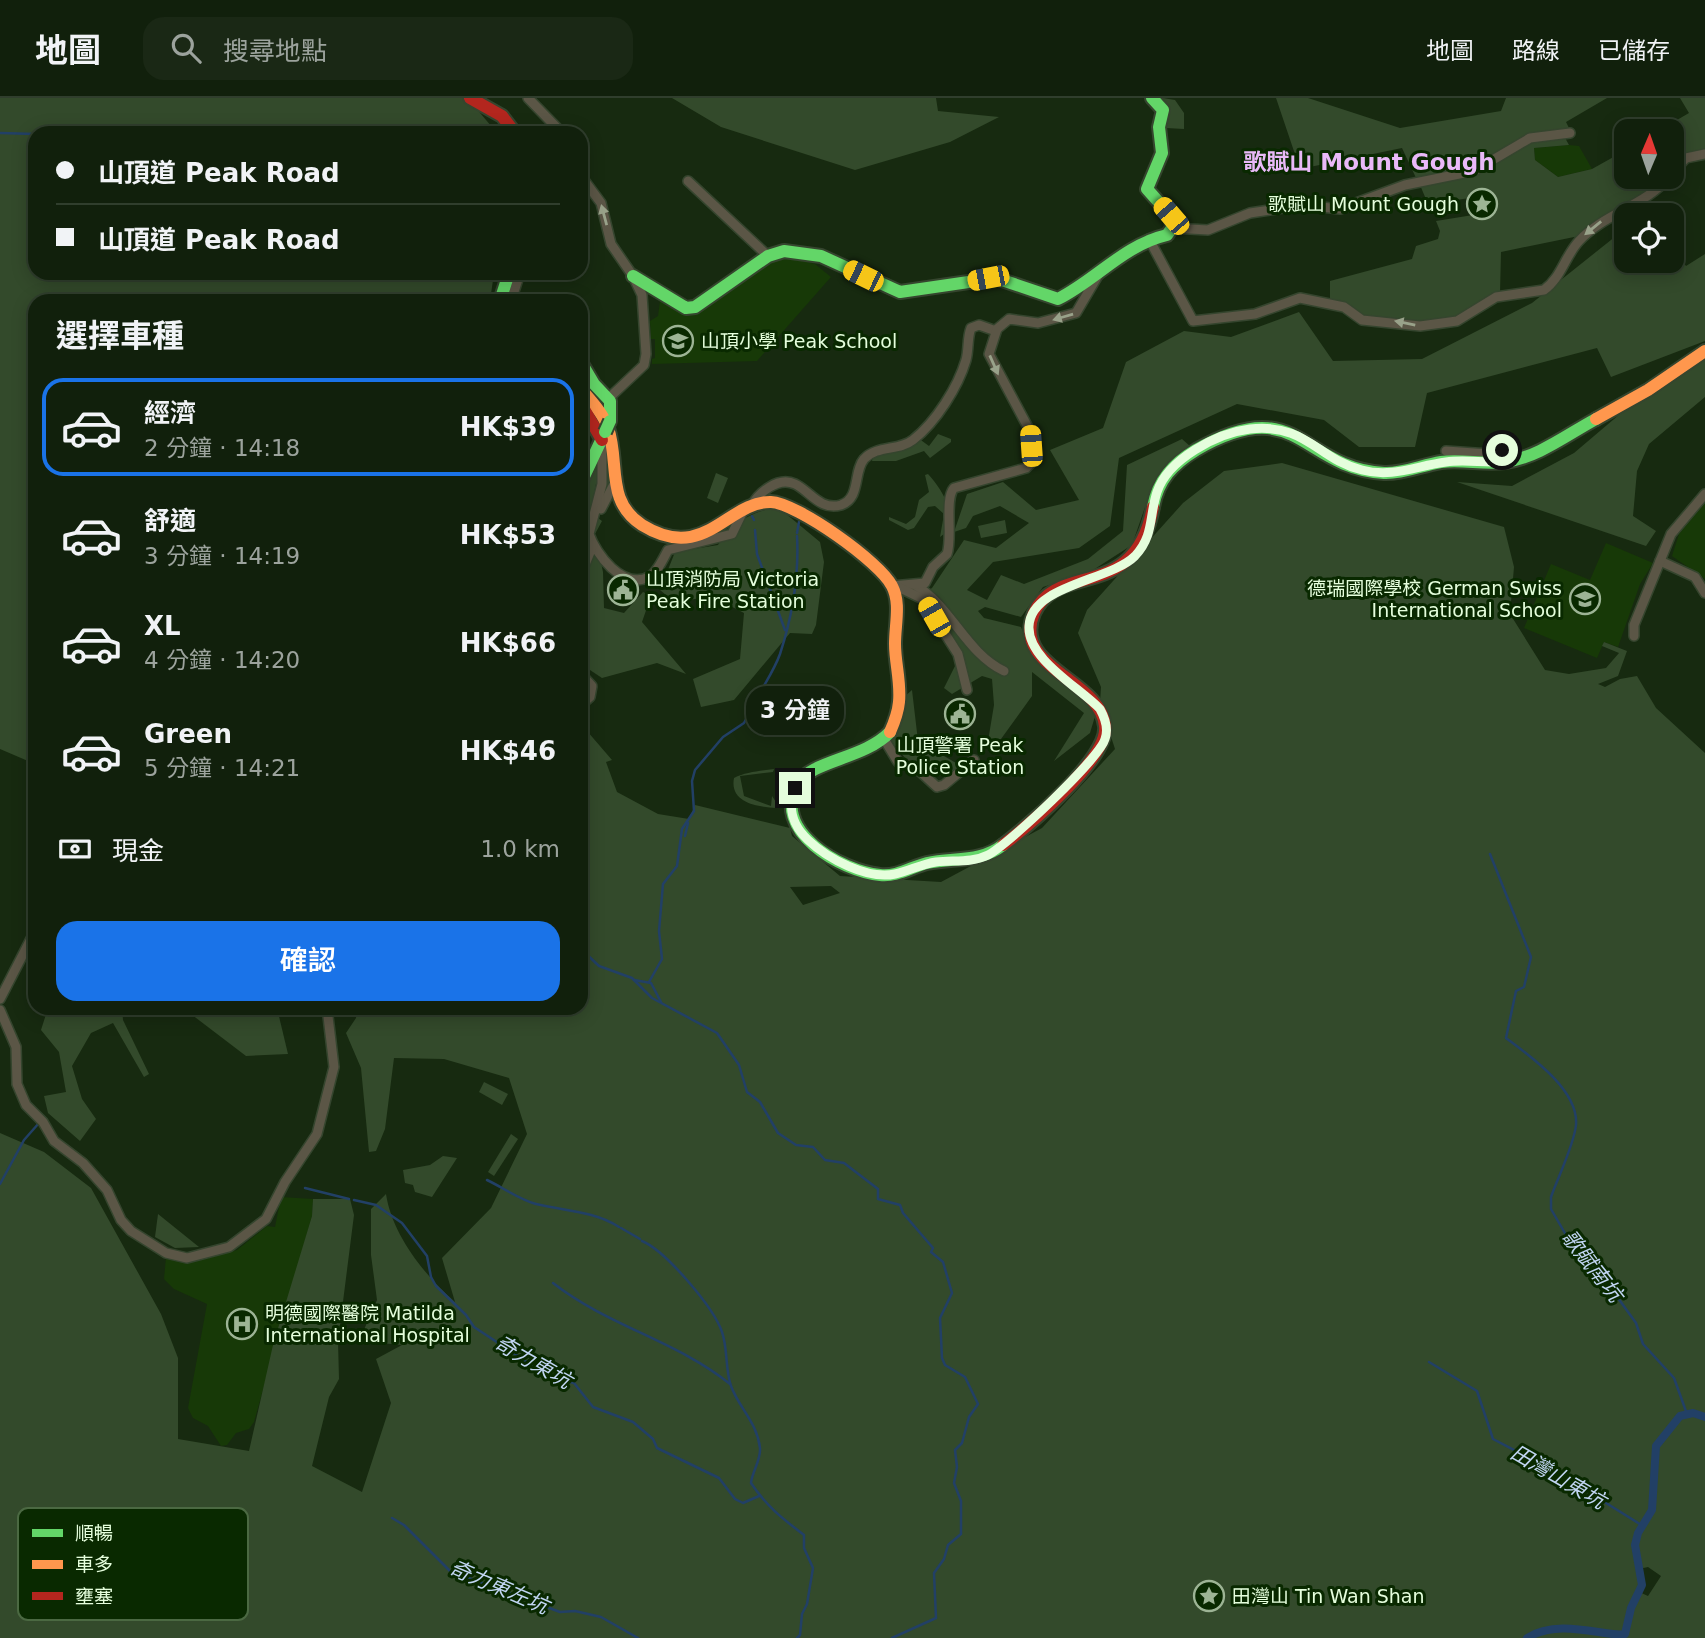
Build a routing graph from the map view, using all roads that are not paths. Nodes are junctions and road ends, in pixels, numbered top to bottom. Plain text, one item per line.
1 (470, 98) edge
2 (528, 98) edge
3 (1152, 98) edge
4 (510, 126) edge
5 (555, 126) edge
6 (1570, 133) dead end
7 (1705, 154) edge
8 (1684, 160) edge
9 (688, 181) dead end
10 (588, 185) edge
11 (1656, 189) edge
12 (1172, 228) junction
13 (1149, 239) junction
14 (768, 256) junction
15 (1103, 267) junction
16 (633, 276) junction
17 (996, 331) junction
18 (1705, 351) edge
19 (588, 375) edge
20 (610, 397) junction
21 (588, 400) edge
22 (588, 414) edge
23 (606, 431) junction
24 (1446, 451) dead end
25 (1509, 461) junction
26 (588, 468) edge
27 (613, 486) junction
28 (1705, 494) edge
29 (747, 509) junction
30 (591, 526) junction
31 (593, 545) junction
32 (588, 557) edge
33 (1660, 561) junction
34 (913, 584) junction
35 (892, 586) junction
36 (1705, 593) edge
37 (1634, 636) dead end
38 (1004, 671) dead end
39 (588, 682) edge
40 (967, 690) dead end
41 (588, 699) edge
42 (884, 739) junction
43 (974, 760) dead end
44 (28, 945) edge
45 (0, 999) edge
46 (0, 1010) edge
47 (328, 1015) edge

1 - 4 main road
2 - 5 street
3 - 12 main road
6 - 12 street
7 - 8 street
9 - 14 street
16 -> 10 street
11 -> 13 street
12 - 13 main road
13 - 15 main road
14 - 15 main road
14 - 16 main road
15 -> 17 street
16 - 20 street
17 - 29 street
17 -> 34 street
18 - 25 main road
19 - 20 main road
20 - 23 main road
21 - 27 main road
22 - 23 main road
23 - 26 main road
23 - 30 street
24 - 25 street
25 - 42 main road
27 - 29 main road
27 - 30 street
28 - 33 street
29 - 31 street
29 - 35 main road
30 - 31 street
31 - 32 street
33 - 36 street
33 - 37 street
34 - 35 street
34 - 38 street
35 - 40 street
35 - 42 main road
39 - 41 street
42 - 43 street
44 - 45 street
46 - 47 street

